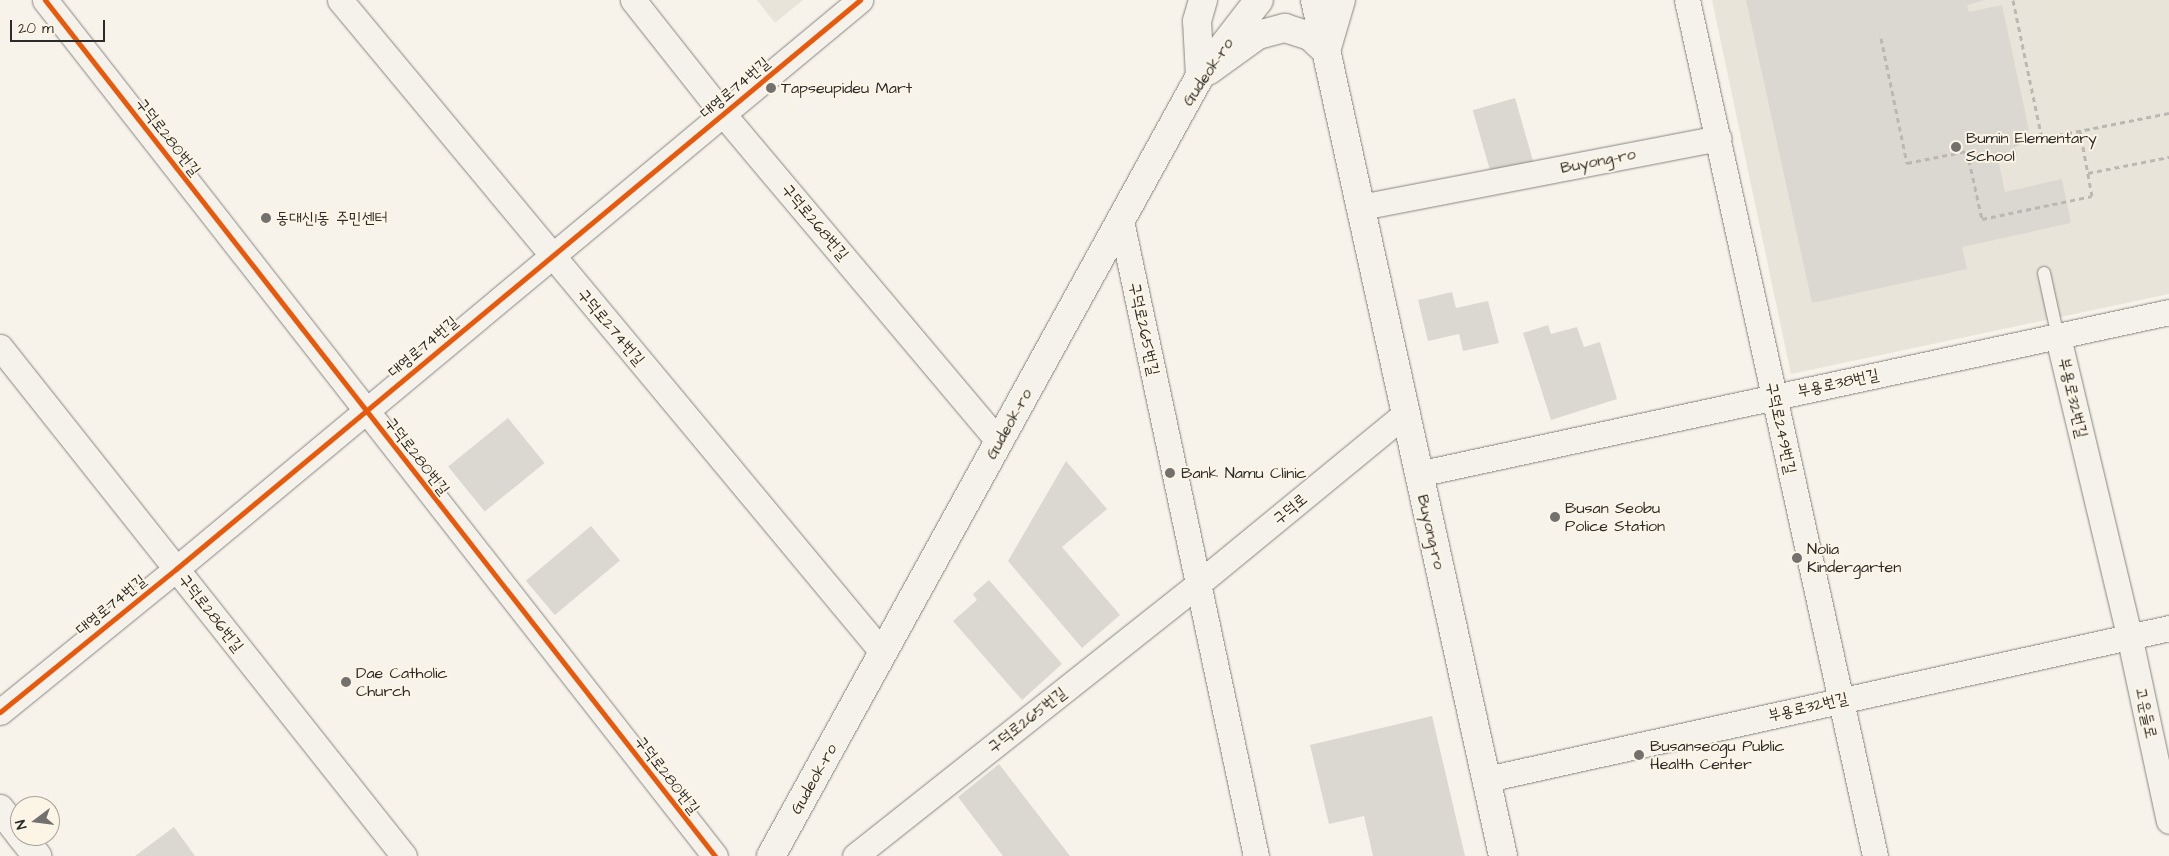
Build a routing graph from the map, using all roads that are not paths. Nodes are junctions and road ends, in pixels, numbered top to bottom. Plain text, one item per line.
1 (45, 0) edge
2 (340, 0) edge
3 (633, 0) edge
4 (860, 0) edge
5 (1203, 0) edge
6 (1259, 0) edge
7 (1315, 0) edge
8 (1341, 0) edge
9 (1687, 0) edge
10 (1326, 51) junction
11 (1200, 76) junction
12 (724, 114) junction
13 (1718, 138) junction
14 (1360, 207) junction
15 (1121, 221) junction
16 (553, 256) junction
17 (2044, 274) dead end
18 (2169, 312) edge
19 (2058, 337) junction
20 (0, 347) edge
21 (1774, 397) junction
22 (366, 411) junction
23 (1405, 414) junction
24 (999, 442) junction
25 (1418, 474) junction
26 (176, 569) junction
27 (1198, 584) junction
28 (2169, 628) edge
29 (2129, 635) junction
30 (883, 653) junction
31 (1842, 700) junction
32 (0, 712) edge
33 (1487, 779) junction
34 (0, 809) edge
35 (2169, 820) edge
36 (10, 821) edge
37 (29, 846) edge
38 (37, 856) edge
39 (404, 856) edge
40 (715, 856) edge
41 (771, 856) edge
42 (855, 856) edge
43 (1256, 856) edge
44 (1503, 856) edge
45 (1876, 856) edge

1 - 22 street, 구덕로280번길
2 - 16 street, 구덕로274번길
3 - 12 street, 구덕로268번길
4 - 12 street, 대영로74번길
5 - 11 main road
6 - 11 main road, Gudeok-ro
7 - 10 main road, Buyong-ro
8 - 10 main road
9 - 13 street, 구덕로249번길
10 - 11 main road
10 - 14 main road, Buyong-ro
11 - 15 main road, Gudeok-ro
12 - 16 street, 대영로74번길
12 - 24 street, 구덕로268번길
13 - 14 street, Buyong-ro
13 - 21 street, 구덕로249번길
14 - 23 main road, Buyong-ro
15 - 24 main road, Gudeok-ro
15 - 27 street, 구덕로265번길
16 - 22 street, 대영로74번길
16 - 30 street, 구덕로274번길
17 - 19 lane
18 - 19 street, 부용로38번길
19 - 21 street, 부용로38번길
19 - 29 street, 부용로32번길
20 - 26 street, 구덕로286번길
21 - 25 street, 부용로38번길
21 - 31 street, 구덕로249번길
22 - 26 street, 대영로74번길
22 - 40 street, 구덕로280번길
23 - 25 main road, Buyong-ro
23 - 27 street, 구덕로
24 - 30 main road, Gudeok-ro
25 - 33 main road, Buyong-ro
26 - 32 street, 대영로74번길
26 - 39 street, 구덕로286번길
27 - 42 street, 구덕로265번길
27 - 43 street, 구덕로265번길
28 - 29 street, 부용로32번길
29 - 31 street, 부용로32번길
29 - 35 street, 고운들로
30 - 41 main road, Gudeok-ro
31 - 33 street, 부용로32번길
31 - 45 street, 구덕로249번길
33 - 44 main road, Buyong-ro
34 - 36 main road
37 - 38 main road

